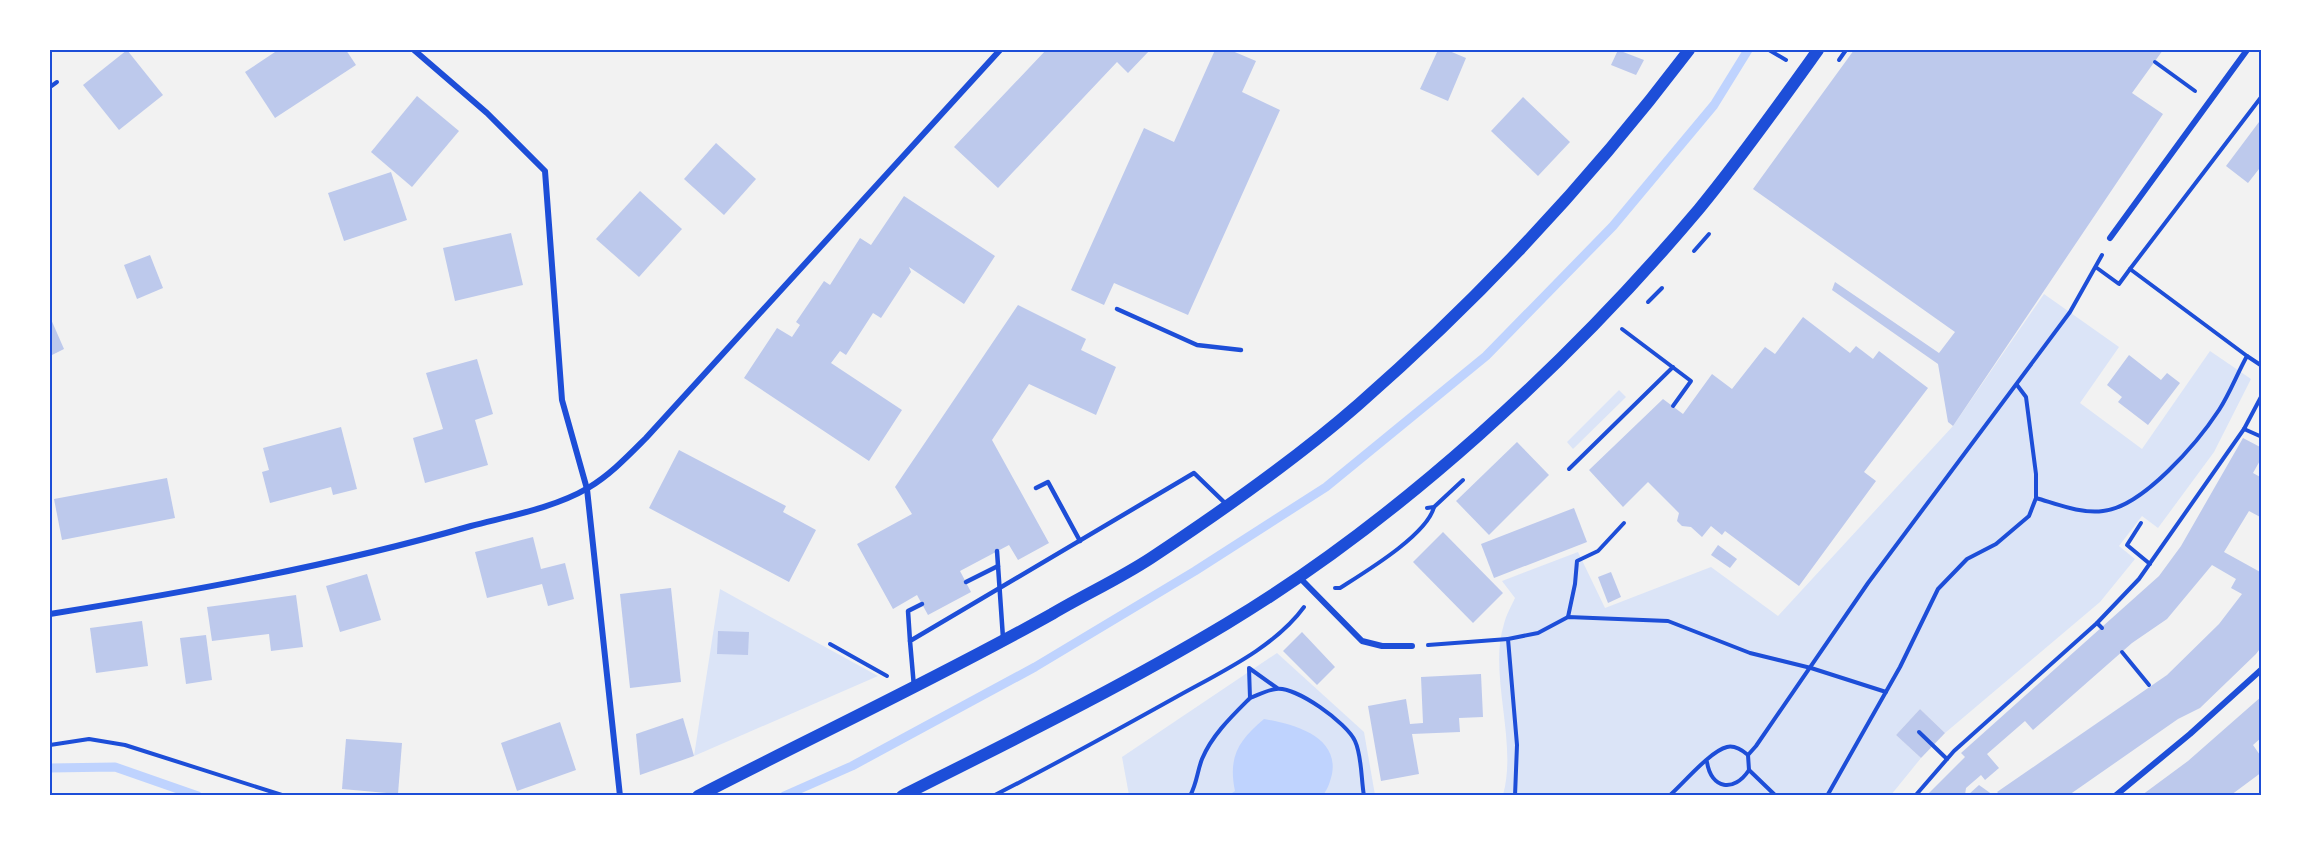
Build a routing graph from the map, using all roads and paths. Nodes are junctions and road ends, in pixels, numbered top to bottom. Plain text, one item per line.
1 (414, 50) edge
2 (1000, 50) edge
3 (1689, 50) edge
4 (1769, 50) edge
5 (1818, 50) edge
6 (2247, 50) edge
7 (1787, 61) dead end
8 (2155, 62) dead end
9 (57, 82) dead end
10 (50, 87) edge
11 (2262, 96) edge
12 (2209, 101) junction
13 (2110, 238) joint
14 (2097, 268) junction
15 (2130, 269) junction
16 (1117, 309) dead end
17 (1622, 329) dead end
18 (1241, 350) dead end
19 (2247, 356) junction
20 (2262, 366) edge
21 (1673, 367) junction
22 (2017, 386) junction
23 (2262, 395) edge
24 (1673, 406) dead end
25 (2244, 429) junction
26 (2262, 437) edge
27 (1569, 469) dead end
28 (1036, 488) dead end
29 (587, 489) junction
30 (2036, 498) junction
31 (1226, 504) junction
32 (1434, 507) dead end
33 (1624, 523) dead end
34 (2141, 523) dead end
35 (1080, 541) junction
36 (997, 551) dead end
37 (2150, 564) junction
38 (998, 566) junction
39 (1299, 576) junction
40 (966, 582) dead end
41 (1330, 588) dead end
42 (999, 589) junction
43 (922, 604) dead end
44 (1305, 606) dead end
45 (50, 614) edge
46 (1568, 616) junction
47 (2097, 623) junction
48 (2102, 628) dead end
49 (1508, 639) junction
50 (910, 641) junction
51 (1003, 641) junction
52 (830, 644) dead end
53 (1412, 646) joint
54 (2122, 652) dead end
55 (1242, 658) junction
56 (1249, 668) junction
57 (1811, 668) junction
58 (2262, 669) edge
59 (890, 677) dead end
60 (2150, 685) dead end
61 (914, 687) junction
62 (1277, 688) junction
63 (1886, 692) junction
64 (1250, 698) junction
65 (1919, 732) dead end
66 (50, 745) edge
67 (1748, 755) junction
68 (1947, 759) junction
69 (1707, 761) junction
70 (1749, 770) junction
71 (285, 795) edge
72 (620, 795) edge
73 (698, 795) edge
74 (902, 795) edge
75 (993, 795) edge
76 (1190, 795) edge
77 (1364, 795) edge
78 (1515, 795) edge
79 (1669, 795) edge
80 (1776, 795) edge
81 (1827, 795) edge
82 (1915, 795) edge
83 (2115, 795) edge

1 - 29 street
2 - 29 street
3 - 31 main road
4 - 7 path
5 - 39 main road
6 - 12 street
8 - 12 path
9 - 10 path
11 - 15 path
12 - 13 street
13 - 14 path
14 - 15 path
14 - 22 path
15 - 19 path
16 - 18 lane
17 - 21 path
19 - 20 path
19 - 30 path
21 - 24 path
21 - 27 path
22 - 30 path
22 - 57 path
23 - 25 path
25 - 26 path
25 - 37 path
28 - 35 lane
29 - 45 street
29 - 72 street
30 - 63 path
31 - 35 lane
31 - 51 main road
32 - 41 path
33 - 46 path
34 - 37 path
35 - 42 lane
36 - 38 lane
37 - 47 path
38 - 40 lane
38 - 42 lane
39 - 53 street
39 - 74 main road
42 - 50 lane
42 - 51 lane
43 - 50 lane
44 - 55 path
46 - 49 path
46 - 57 path
47 - 48 path
47 - 68 path
49 - 53 path
49 - 78 path
50 - 61 lane
51 - 61 main road
52 - 59 path
54 - 60 path
55 - 56 path
55 - 75 path
56 - 62 path
56 - 64 path
57 - 63 path
57 - 67 path
58 - 83 street
61 - 73 main road
62 - 64 path
62 - 77 path
63 - 81 path
64 - 76 path
65 - 68 path
66 - 71 path
67 - 69 path
67 - 70 path
68 - 82 path
69 - 70 path
69 - 79 path
70 - 80 path

